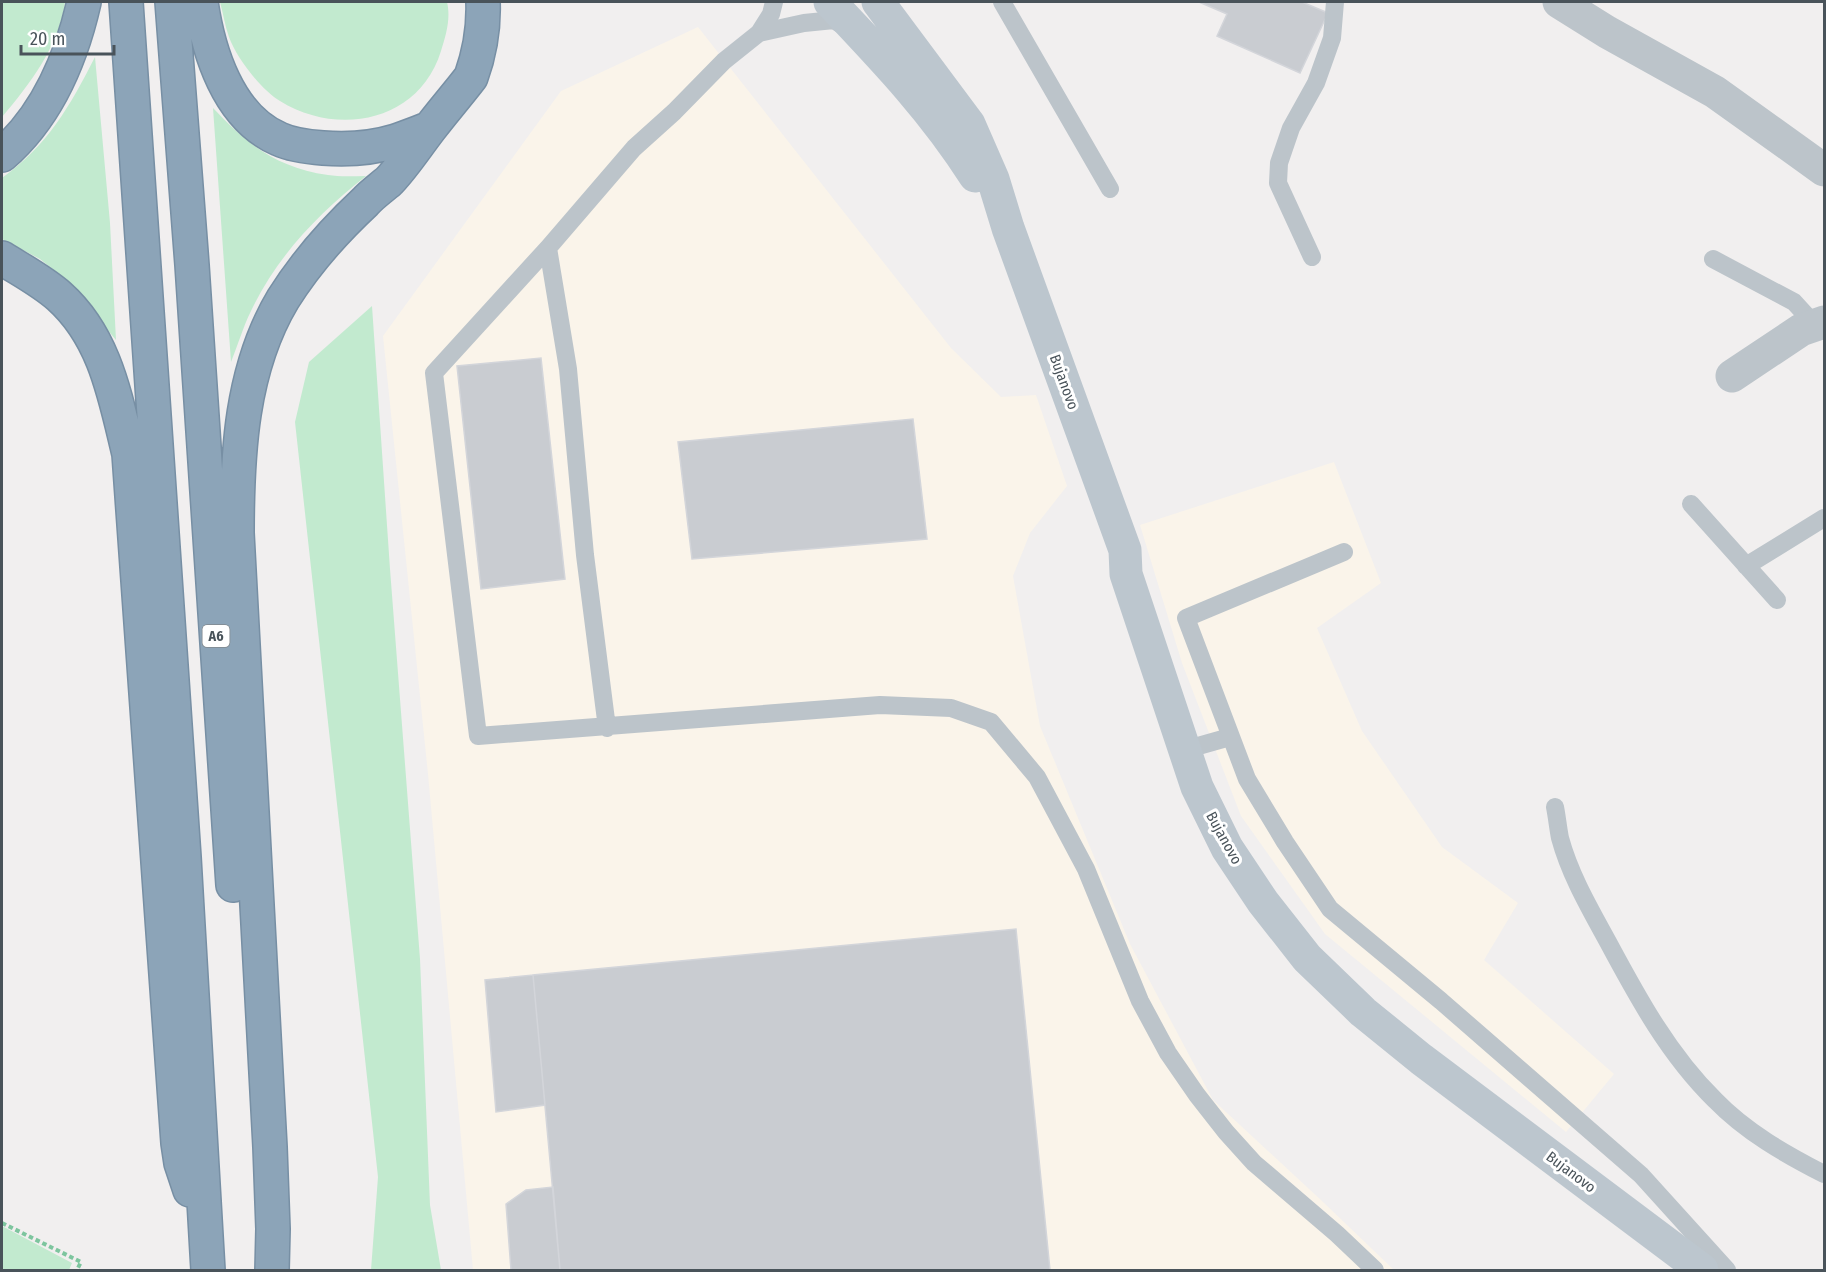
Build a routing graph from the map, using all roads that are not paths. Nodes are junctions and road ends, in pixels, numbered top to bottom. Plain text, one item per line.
1 (84, 2) edge
2 (126, 2) edge
3 (172, 2) edge
4 (201, 2) edge
5 (483, 2) edge
6 (774, 2) edge
7 (830, 2) edge
8 (878, 2) edge
9 (1002, 2) edge
10 (1335, 2) edge
11 (1559, 2) edge
12 (759, 33) junction
13 (869, 44) junction
14 (430, 128) junction
15 (2, 155) edge
16 (1824, 170) edge
17 (1110, 189) dead end
18 (1008, 228) junction
19 (548, 248) junction
20 (1312, 257) dead end
21 (2, 258) edge
22 (1713, 259) dead end
23 (1820, 324) edge
24 (1732, 376) dead end
25 (1691, 504) dead end
26 (1824, 518) edge
27 (1344, 552) dead end
28 (1746, 566) junction
29 (1778, 600) dead end
30 (607, 728) junction
31 (1230, 737) junction
32 (1184, 750) junction
33 (1555, 807) dead end
34 (1824, 1174) edge
35 (207, 1232) junction
36 (1656, 1236) junction
37 (208, 1270) edge
38 (255, 1270) edge
39 (272, 1270) edge
40 (1375, 1270) edge
41 (1680, 1270) edge
42 (1702, 1270) edge
43 (1727, 1270) edge

1 - 15 highway
2 - 35 highway
3 - 38 highway, A6
4 - 14 highway
5 - 14 highway
6 - 12 lane
7 - 13 main road, Bujanovo
8 - 18 main road, Bujanovo
9 - 17 lane
10 - 20 lane
11 - 16 street
12 - 13 lane
12 - 19 lane
13 - 18 main road, Bujanovo
14 - 39 highway
18 - 32 main road, Bujanovo
19 - 30 lane
19 - 30 lane
21 - 35 highway
22 - 23 lane
23 - 24 street
25 - 28 lane
26 - 28 lane
27 - 31 lane
28 - 29 lane
30 - 40 lane
31 - 32 lane
31 - 43 lane
32 - 36 main road, Bujanovo
33 - 34 lane
35 - 37 highway
36 - 41 lane
36 - 42 main road, Bujanovo

